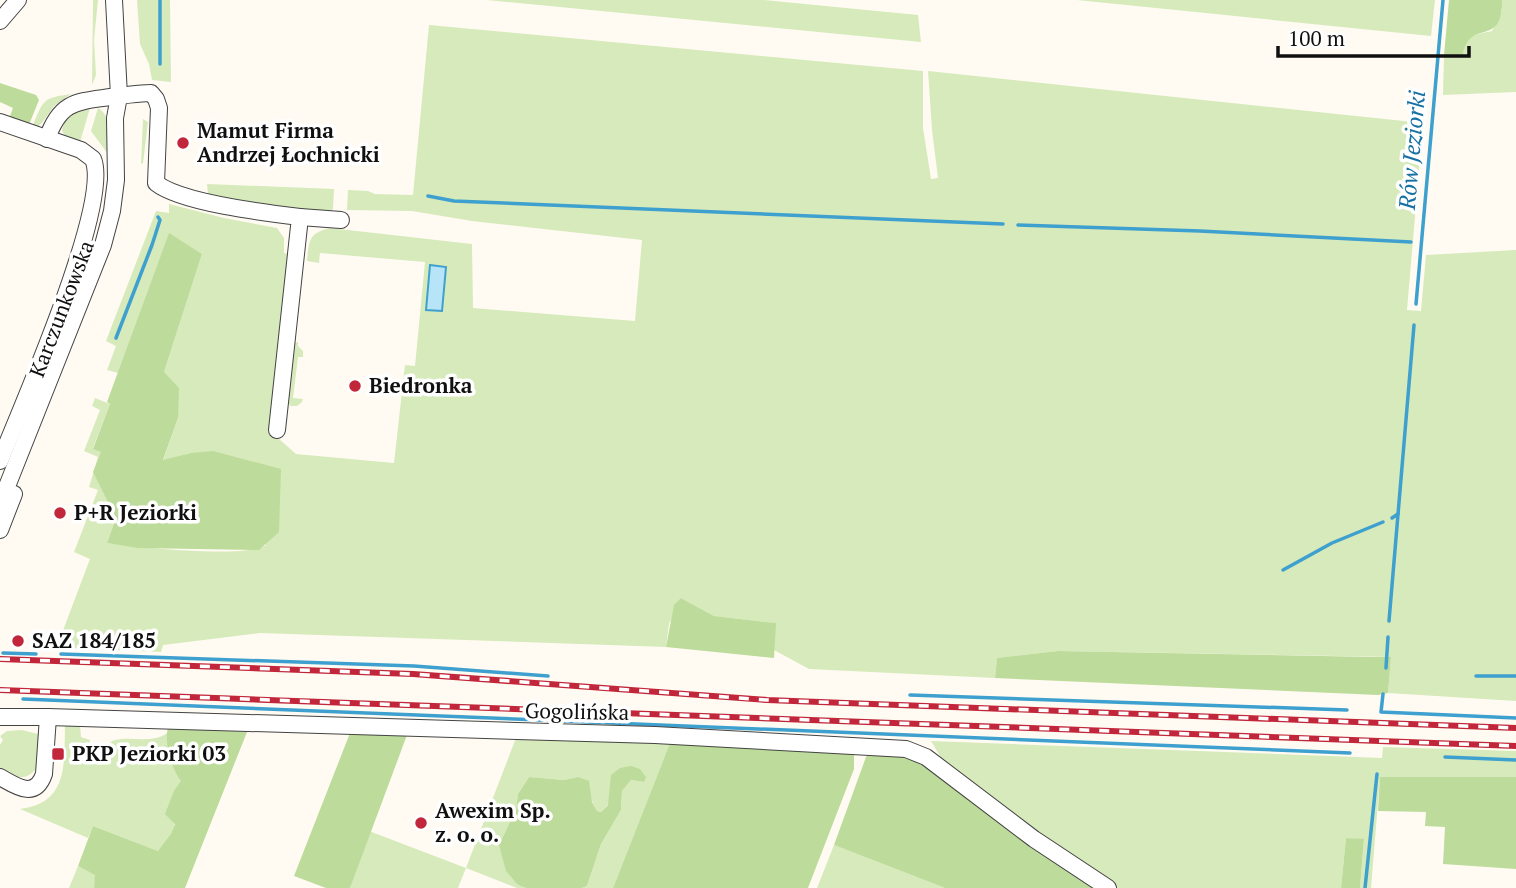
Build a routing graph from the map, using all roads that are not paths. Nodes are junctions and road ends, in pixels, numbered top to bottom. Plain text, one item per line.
1 (18, 0) edge
2 (114, 0) edge
3 (0, 20) edge
4 (119, 96) junction
5 (0, 122) edge
6 (47, 139) junction
7 (300, 217) junction
8 (341, 220) dead end
9 (277, 430) dead end
10 (0, 461) edge
11 (0, 505) edge
12 (0, 530) edge
13 (0, 717) edge
14 (48, 717) junction
15 (0, 777) edge
16 (1108, 888) edge

1 - 3 street
2 - 4 street, Karczunkowska
4 - 6 street
4 - 7 street
4 - 11 street, Karczunkowska
4 - 12 street, Karczunkowska
5 - 6 street
6 - 10 street, Karczunkowska
7 - 8 street
7 - 9 street
13 - 14 street, Gogolińska
14 - 15 street
14 - 16 street, Gogolińska

